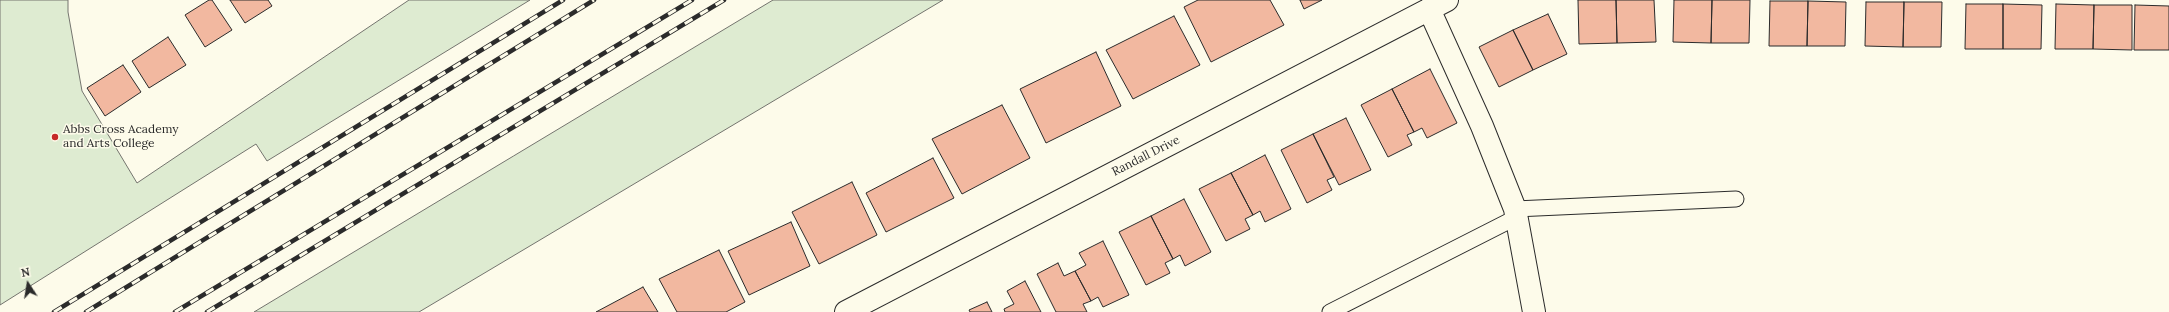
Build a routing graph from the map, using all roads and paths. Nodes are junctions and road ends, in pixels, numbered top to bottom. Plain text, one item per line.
1 (1438, 5) edge
2 (1736, 199) dead end
3 (1516, 213) junction
4 (846, 312) edge
5 (1330, 312) edge
6 (1534, 312) edge

1 - 3 street
1 - 4 street, Randall Drive
2 - 3 lane
3 - 5 lane
3 - 6 street

